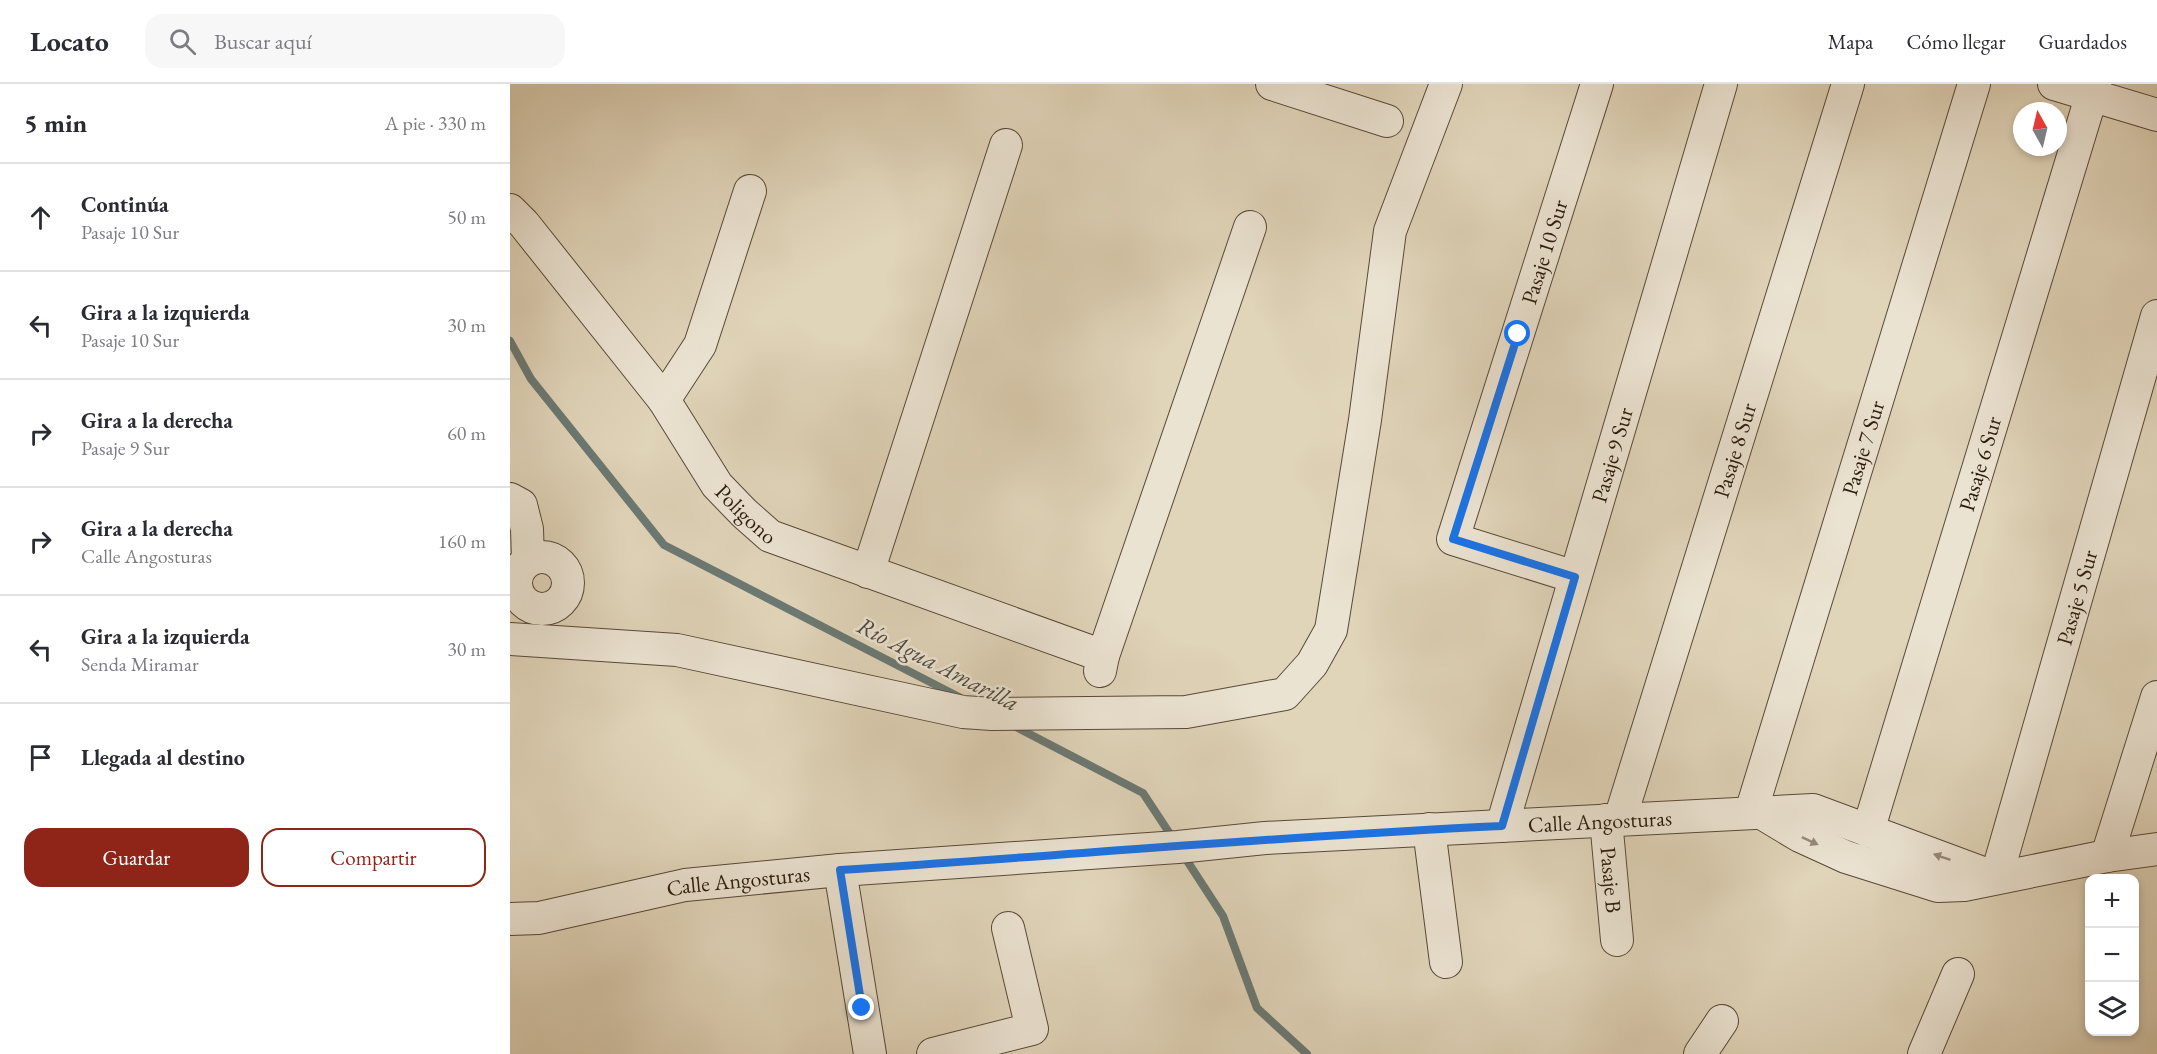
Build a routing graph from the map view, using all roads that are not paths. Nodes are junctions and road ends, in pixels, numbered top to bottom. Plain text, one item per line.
1 (1272, 84) edge
2 (1446, 84) edge
3 (1597, 84) edge
4 (1721, 84) edge
5 (1848, 84) edge
6 (1974, 84) edge
7 (2054, 84) edge
8 (2093, 90) edge
9 (2157, 115) edge
10 (1387, 121) dead end
11 (1006, 145) dead end
12 (750, 191) dead end
13 (510, 210) edge
14 (1250, 226) dead end
15 (2157, 316) edge
16 (664, 400) junction
17 (510, 499) edge
18 (528, 560) dead end
19 (868, 572) junction
20 (1575, 577) junction
21 (510, 639) edge
22 (2157, 697) edge
23 (1755, 812) junction
24 (1613, 819) junction
25 (1502, 826) junction
26 (1429, 829) junction
27 (1868, 831) junction
28 (2157, 849) edge
29 (2107, 856) junction
30 (840, 870) junction
31 (1996, 878) junction
32 (510, 919) edge
33 (1008, 928) dead end
34 (1617, 940) dead end
35 (1446, 962) dead end
36 (1958, 974) dead end
37 (1722, 1021) dead end
38 (870, 1054) edge
39 (933, 1054) edge
40 (1700, 1054) edge
41 (1924, 1054) edge

1 - 10 street
2 - 21 street
3 - 20 street, Pasaje 10 Sur
4 - 20 street, Pasaje 9 Sur
5 - 24 street, Pasaje 8 Sur
6 - 23 street, Pasaje 7 Sur
7 - 8 street
8 - 9 street
8 - 27 street, Pasaje 6 Sur
11 - 19 street
12 - 16 street
13 - 16 street, Poligono
14 - 19 street, Poligono
15 - 31 street, Pasaje 5 Sur
16 - 19 street, Poligono
17 - 18 street
20 - 25 street, Pasaje 9 Sur
22 - 29 street
23 - 24 street, Calle Angosturas
23 - 27 street, Calle Angosturas
23 -> 31 street
24 - 25 street, Calle Angosturas
24 - 34 street, Pasaje B
25 - 26 street, Calle Angosturas
26 - 30 street, Calle Angosturas
26 - 35 street
31 -> 27 street, Calle Angosturas
28 - 29 street
29 - 31 street
30 - 32 street, Calle Angosturas
30 - 38 street
33 - 39 street
36 - 41 street
37 - 40 street

